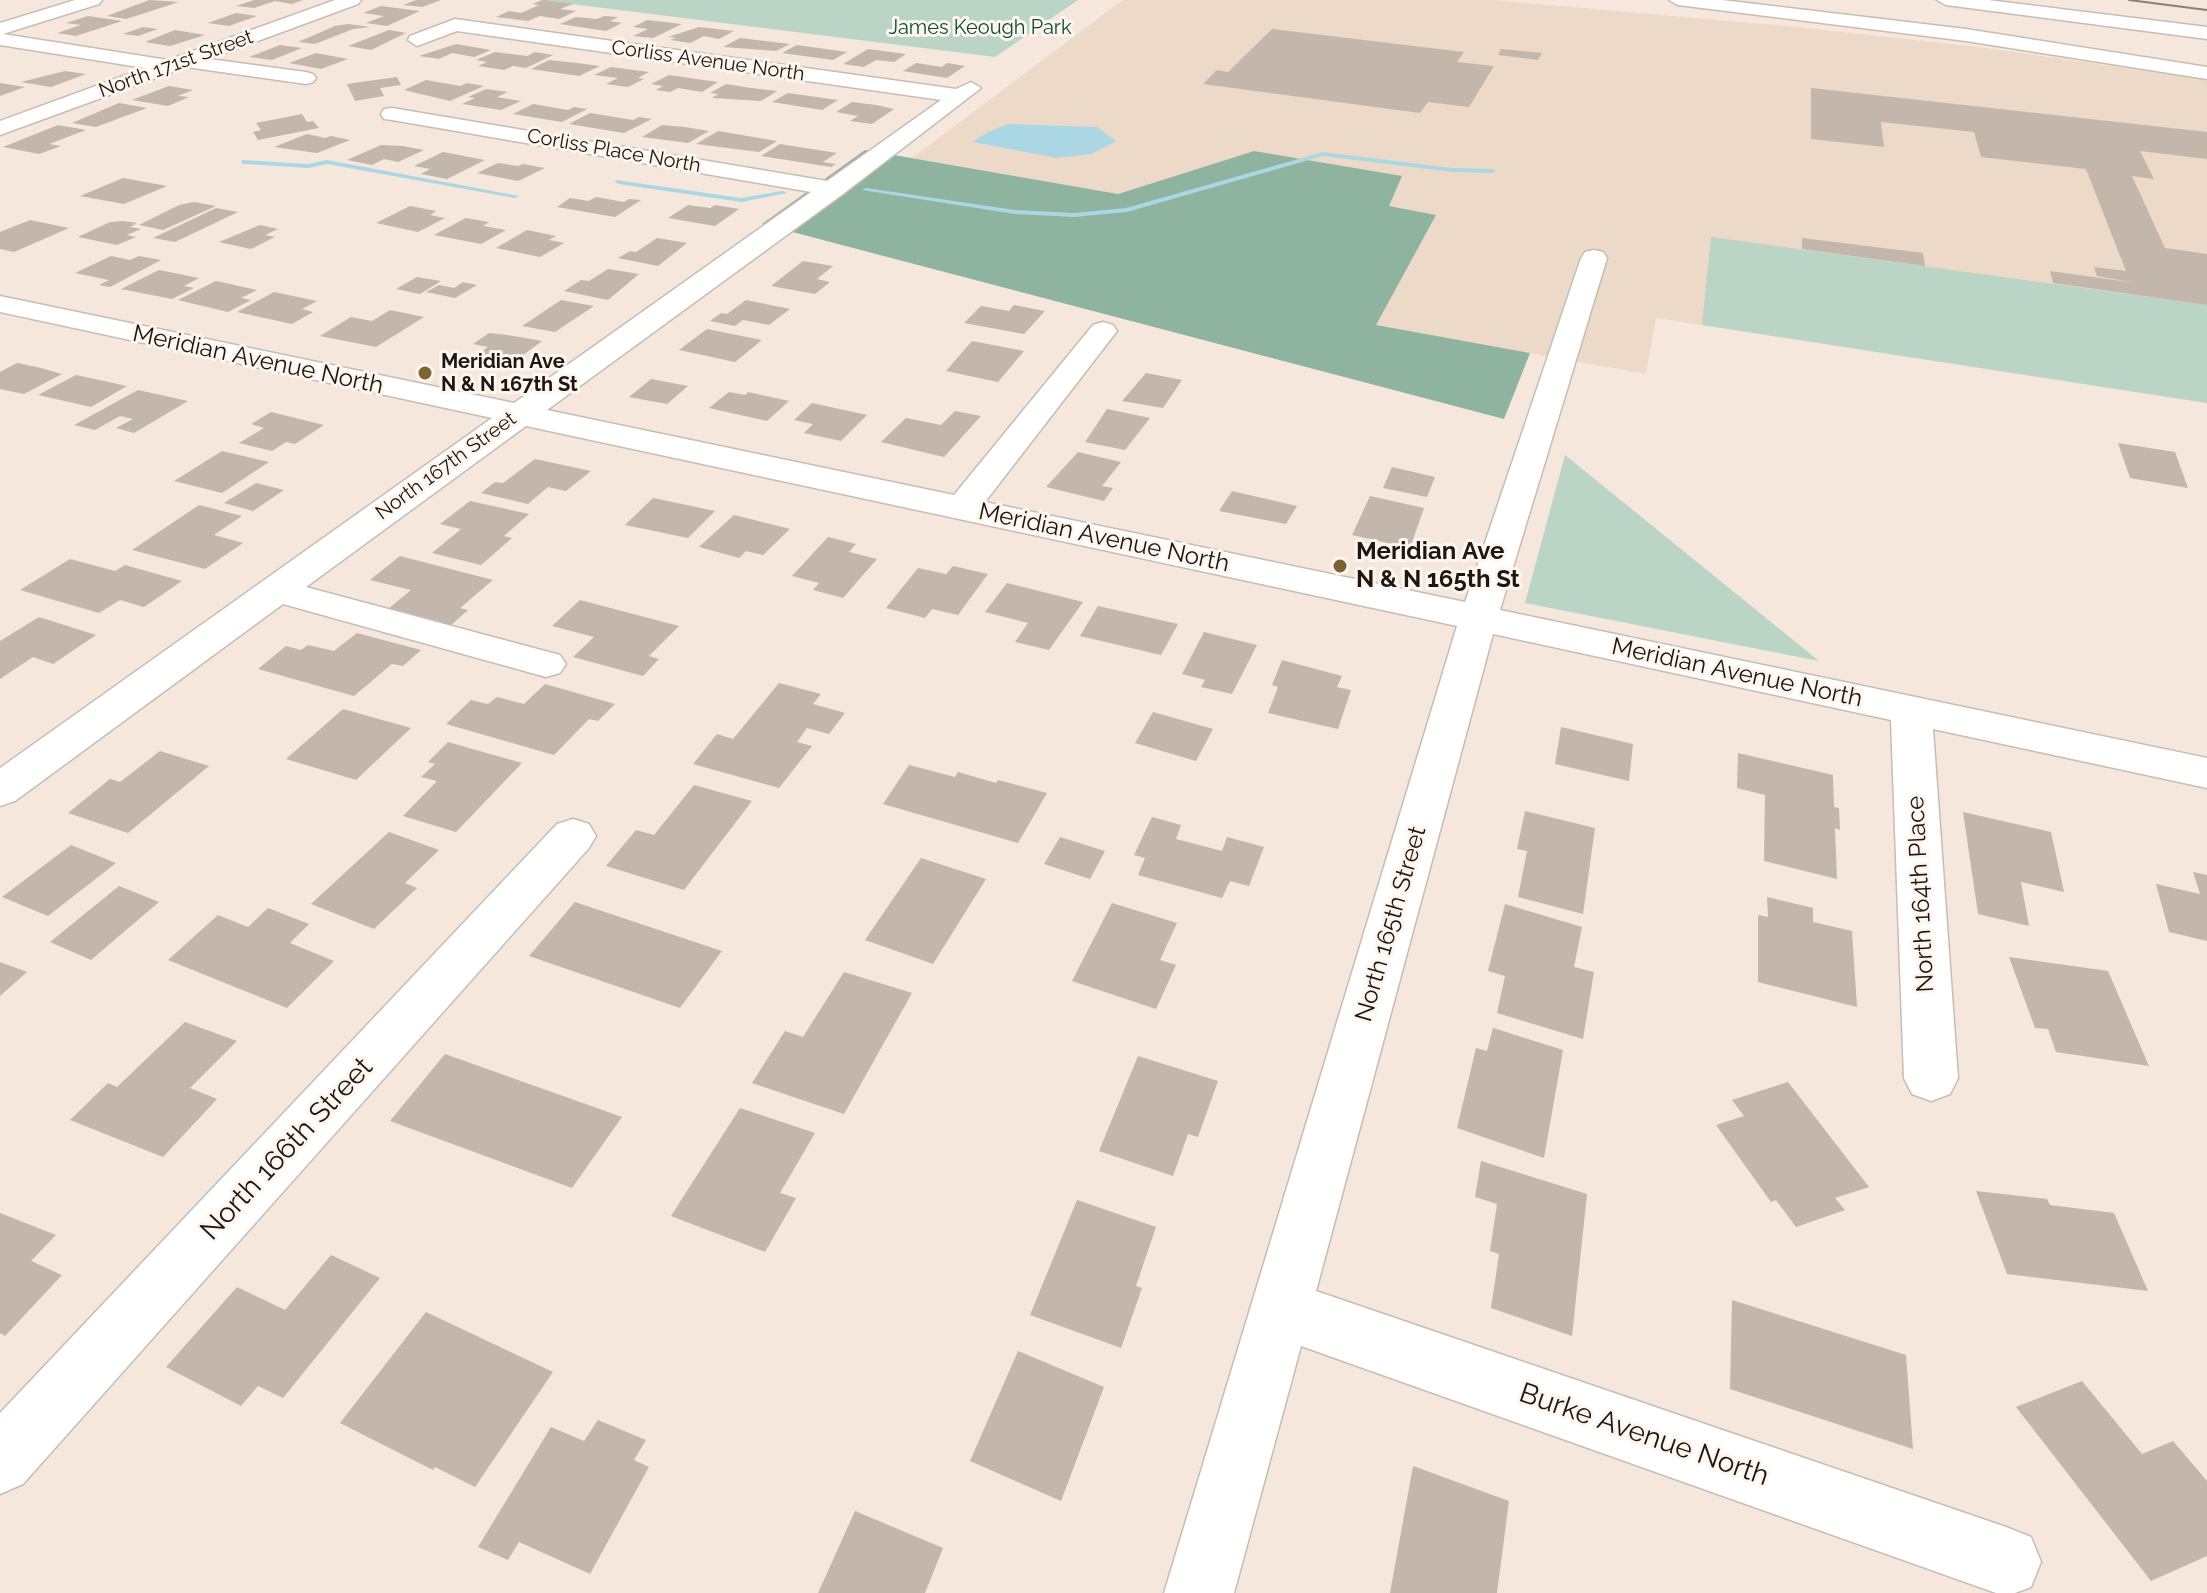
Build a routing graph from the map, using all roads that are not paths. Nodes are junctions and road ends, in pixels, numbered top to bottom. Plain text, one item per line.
1 (93, 0) edge
2 (352, 0) edge
3 (1678, 0) edge
4 (1779, 0) edge
5 (1946, 0) edge
6 (2060, 0) edge
7 (2207, 17) edge
8 (0, 29) edge
9 (0, 39) edge
10 (417, 40) dead end
11 (2200, 41) edge
12 (176, 63) junction
13 (2207, 73) edge
14 (306, 78) dead end
15 (966, 92) joint
16 (392, 114) dead end
17 (0, 128) edge
18 (835, 189) junction
19 (1594, 258) dead end
20 (0, 304) edge
21 (1103, 331) dead end
22 (516, 415) junction
23 (962, 508) junction
24 (274, 590) junction
25 (1478, 619) junction
26 (546, 664) dead end
27 (1911, 710) junction
28 (2207, 773) edge
29 (0, 790) edge
30 (573, 836) dead end
31 (1931, 1078) dead end
32 (1281, 1309) junction
33 (0, 1461) edge
34 (2006, 1562) dead end
35 (1199, 1593) edge

1 - 8 main road
2 - 12 main road, North 171st Street
3 - 13 main road
4 - 11 main road
5 - 11 main road
6 - 7 main road
9 - 12 main road
10 - 15 main road, Corliss Avenue North
12 - 14 main road
12 - 17 main road, North 171st Street
15 - 18 main road, North 167th Street
16 - 18 main road, Corliss Place North
18 - 22 main road, North 167th Street
19 - 25 main road, North 165th Street
20 - 22 main road, Meridian Avenue North
21 - 23 main road
22 - 23 main road, Meridian Avenue North
22 - 24 main road, North 167th Street
23 - 25 main road, Meridian Avenue North
24 - 26 main road
24 - 29 main road, North 167th Street
25 - 27 main road, Meridian Avenue North
25 - 32 main road, North 165th Street
27 - 28 main road, Meridian Avenue North
27 - 31 main road, North 164th Place
30 - 33 main road, North 166th Street
32 - 34 main road, Burke Avenue North
32 - 35 main road, North 165th Street

